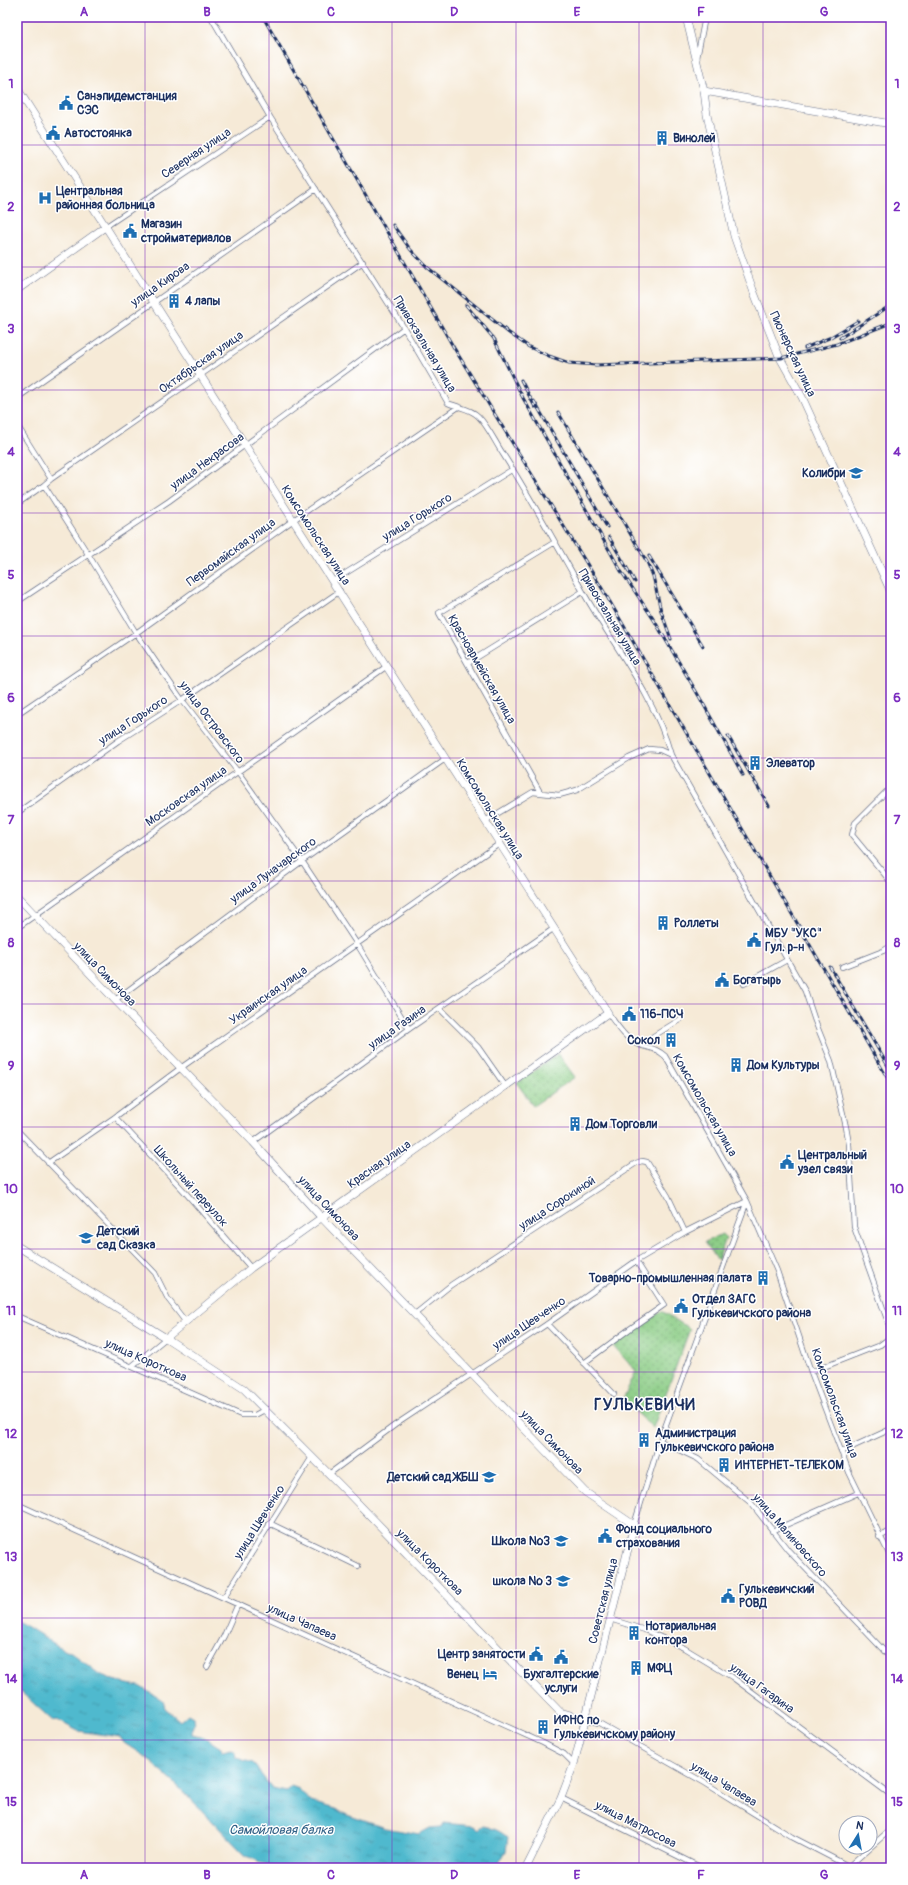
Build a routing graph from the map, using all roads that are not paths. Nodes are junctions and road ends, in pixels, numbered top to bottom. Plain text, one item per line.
1 (211, 17) edge
2 (686, 17) edge
3 (705, 17) edge
4 (697, 61) junction
5 (17, 88) edge
6 (704, 91) junction
7 (270, 117) junction
8 (891, 124) edge
9 (316, 189) junction
10 (105, 227) junction
11 (363, 262) junction
12 (17, 290) edge
13 (153, 301) junction
14 (404, 328) junction
15 (200, 375) junction
16 (17, 398) edge
17 (457, 408) junction
18 (17, 425) edge
19 (246, 446) junction
20 (513, 469) junction
21 (51, 479) junction
22 (44, 485) junction
23 (17, 504) edge
24 (292, 521) junction
25 (555, 542) junction
26 (88, 554) junction
27 (333, 581) junction
28 (340, 591) junction
29 (582, 592) junction
30 (891, 592) edge
31 (17, 602) edge
32 (136, 633) junction
33 (468, 663) junction
34 (387, 666) junction
35 (182, 700) junction
36 (17, 714) edge
37 (671, 755) junction
38 (445, 759) junction
39 (238, 772) junction
40 (891, 787) edge
41 (540, 792) junction
42 (17, 813) edge
43 (485, 820) junction
44 (499, 844) junction
45 (302, 861) junction
46 (891, 882) edge
47 (17, 896) edge
48 (35, 915) junction
49 (17, 928) edge
50 (553, 929) junction
51 (357, 944) junction
52 (891, 946) edge
53 (787, 960) junction
54 (842, 967) dead end
55 (744, 984) dead end
56 (114, 1000) junction
57 (440, 1008) junction
58 (608, 1013) junction
59 (680, 1019) dead end
60 (409, 1029) junction
61 (639, 1045) junction
62 (182, 1067) junction
63 (506, 1087) junction
64 (115, 1117) junction
65 (17, 1130) edge
66 (253, 1142) junction
67 (48, 1163) junction
68 (747, 1201) junction
69 (321, 1217) junction
70 (685, 1232) junction
71 (17, 1246) edge
72 (636, 1261) junction
73 (251, 1268) junction
74 (415, 1314) junction
75 (17, 1316) edge
76 (185, 1321) junction
77 (547, 1324) junction
78 (891, 1337) edge
79 (166, 1338) junction
80 (584, 1363) junction
81 (132, 1366) junction
82 (811, 1372) junction
83 (471, 1374) junction
84 (614, 1394) dead end
85 (266, 1409) junction
86 (891, 1429) edge
87 (660, 1441) junction
88 (841, 1452) junction
89 (312, 1457) junction
90 (329, 1474) junction
91 (858, 1493) junction
92 (17, 1504) edge
93 (269, 1523) junction
94 (634, 1525) junction
95 (772, 1531) junction
96 (891, 1531) edge
97 (879, 1537) junction
98 (891, 1558) edge
99 (358, 1566) dead end
100 (224, 1598) junction
101 (238, 1604) junction
102 (610, 1619) junction
103 (891, 1648) edge
104 (884, 1652) junction
105 (891, 1658) edge
106 (207, 1666) dead end
107 (585, 1719) junction
108 (574, 1764) junction
109 (891, 1795) edge
110 (560, 1798) junction
111 (891, 1829) edge
112 (850, 1867) edge
113 (526, 1868) edge
114 (702, 1868) edge

1 - 7 street, Привокзальная улица
2 - 4 street, Пионерская улица
3 - 4 street
4 - 6 street, Пионерская улица
5 - 10 street, Комсомольская улица
6 - 8 street
6 - 30 street, Пионерская улица
7 - 9 street, Привокзальная улица
7 - 10 street, Северная улица
9 - 11 street, Привокзальная улица
9 - 13 street, улица Кирова
10 - 12 street, Северная улица
10 - 13 street, Комсомольская улица
11 - 14 street, Привокзальная улица
11 - 15 street, Октябрьская улица
13 - 15 street, Комсомольская улица
13 - 16 street, улица Кирова
14 - 17 street, Привокзальная улица
14 - 19 street, улица Некрасова
15 - 19 street, Комсомольская улица
15 - 21 street, Октябрьская улица
17 - 20 street, Привокзальная улица
17 - 24 street, Первомайская улица
18 - 21 street
19 - 24 street, Комсомольская улица
19 - 26 street, улица Некрасова
20 - 25 street, Привокзальная улица
20 - 27 street, улица Горького
21 - 22 street
22 - 23 street
22 - 26 street, улица Островского
24 - 27 street, Комсомольская улица
24 - 32 street, Первомайская улица
25 - 29 street, Привокзальная улица
25 - 33 street, Красноармейская улица
26 - 31 street, улица Некрасова
26 - 32 street, улица Островского
27 - 28 street, Комсомольская улица
28 - 34 street, Комсомольская улица
28 - 35 street, улица Горького
29 - 33 street
29 - 37 street, Привокзальная улица
32 - 35 street, улица Островского
32 - 36 street, Первомайская улица
33 - 41 street, Красноармейская улица
34 - 38 street, Комсомольская улица
34 - 39 street, Московская улица
35 - 39 street, улица Островского
35 - 42 street, улица Горького
37 - 41 street
37 - 53 street, Привокзальная улица
38 - 43 street, Комсомольская улица
38 - 45 street, улица Луначарского
39 - 45 street, улица Островского
39 - 48 street, Московская улица
40 - 46 street
41 - 43 street
43 - 44 street, Комсомольская улица
44 - 50 street, Комсомольская улица
44 - 51 street, Украинская улица
45 - 51 street, улица Островского
45 - 56 street, улица Луначарского
47 - 48 street, улица Симонова
48 - 49 street, Московская улица
48 - 56 street, улица Симонова
50 - 57 street, улица Разина
50 - 58 street, Комсомольская улица
51 - 60 street, улица Островского
51 - 62 street, Украинская улица
52 - 54 street
53 - 55 street
53 - 78 street, Привокзальная улица
56 - 62 street, улица Симонова
57 - 60 street, улица Разина
57 - 63 street
58 - 61 street, Комсомольская улица
58 - 63 street, Красная улица
59 - 61 street
60 - 66 street, улица Разина
61 - 68 street, Комсомольская улица
62 - 64 street, Украинская улица
62 - 66 street, улица Симонова
63 - 69 street, Красная улица
64 - 67 street, Украинская улица
64 - 73 street, Школьный переулок
65 - 67 street
66 - 69 street, улица Симонова
67 - 76 street
68 - 70 street, улица Шевченко
68 - 82 street, Комсомольская улица
68 - 87 street, Советская улица
69 - 73 street, Красная улица
69 - 74 street, улица Симонова
70 - 72 street, улица Шевченко
70 - 74 street, улица Сорокиной
71 - 79 street, улица Короткова
72 - 77 street, улица Шевченко
72 - 80 street
73 - 76 street, Красная улица
74 - 83 street, улица Симонова
75 - 81 street, улица Короткова
76 - 79 street, Красная улица
77 - 80 street
77 - 83 street, улица Шевченко
78 - 82 street
79 - 81 street
79 - 85 street, улица Короткова
80 - 84 street
81 - 85 street, улица Короткова
82 - 88 street, Комсомольская улица
83 - 90 street, улица Шевченко
83 - 94 street, улица Симонова
85 - 89 street, улица Короткова
86 - 88 street
87 - 94 street, Советская улица
87 - 95 street, улица Малиновского
88 - 91 street, Комсомольская улица
89 - 90 street, улица Короткова
89 - 93 street, улица Шевченко
90 - 107 street, улица Короткова
91 - 95 street
91 - 97 street, Комсомольская улица
92 - 100 street, улица Чапаева
93 - 99 street
93 - 100 street, улица Шевченко
94 - 102 street, Советская улица
95 - 104 street, улица Малиновского
96 - 97 street
97 - 98 street, Комсомольская улица
100 - 101 street, улица Чапаева
101 - 106 street
101 - 108 street, улица Чапаева
102 - 107 street, Советская улица
102 - 109 street, улица Гагарина
103 - 104 street
104 - 105 street, улица Малиновского
107 - 108 street, Советская улица
107 - 112 street, улица Чапаева
108 - 110 street, Советская улица
110 - 113 street, Советская улица
110 - 114 street, улица Матросова
111 - 112 street

